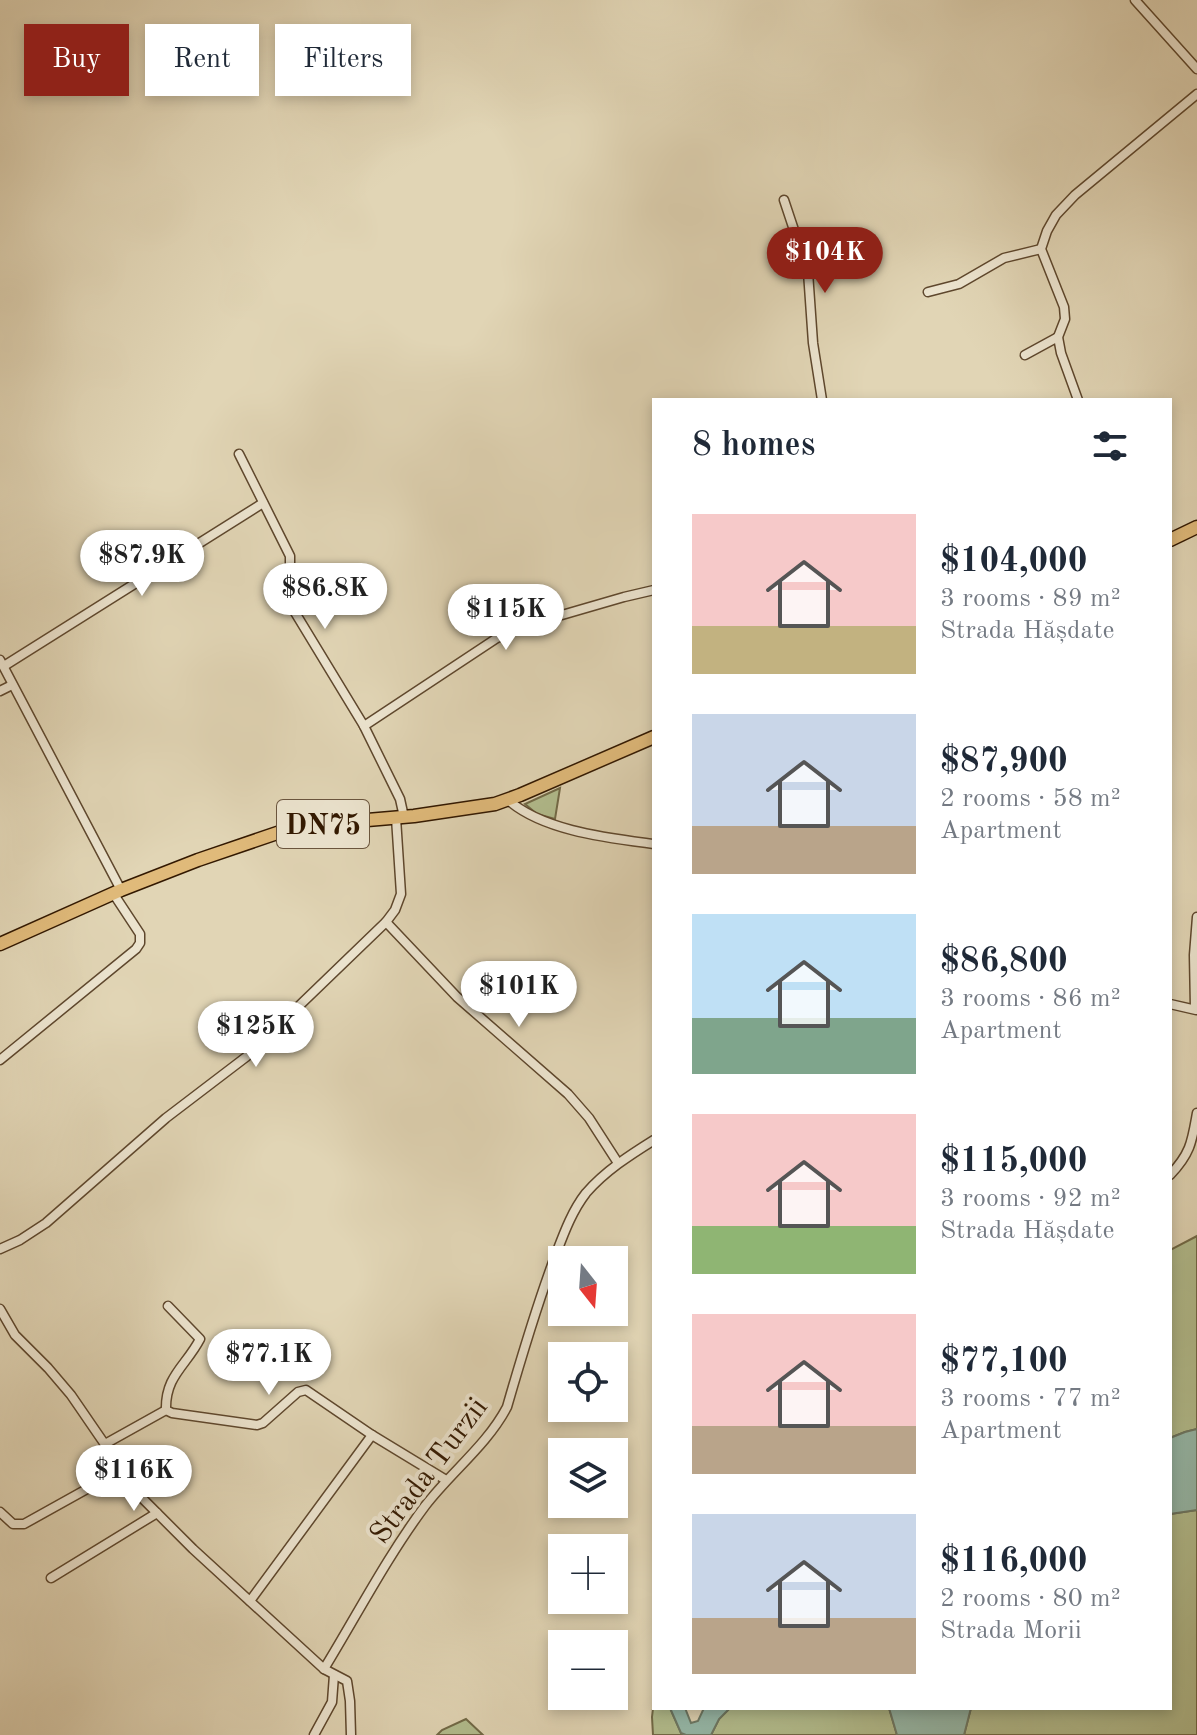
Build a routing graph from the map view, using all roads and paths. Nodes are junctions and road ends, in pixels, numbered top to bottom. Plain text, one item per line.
1 (1135, 0) edge
2 (1197, 69) edge
3 (1197, 94) edge
4 (784, 200) dead end
5 (1041, 249) junction
6 (928, 292) dead end
7 (1058, 337) junction
8 (1025, 355) dead end
9 (822, 398) edge
10 (1077, 398) edge
11 (239, 454) dead end
12 (263, 503) junction
13 (1197, 527) edge
14 (1172, 539) edge
15 (652, 590) edge
16 (2, 663) edge
17 (12, 685) junction
18 (0, 691) edge
19 (364, 726) junction
20 (652, 738) edge
21 (507, 799) junction
22 (400, 817) junction
23 (652, 844) edge
24 (117, 891) junction
25 (1197, 917) edge
26 (386, 922) junction
27 (0, 944) edge
28 (1172, 1004) edge
29 (1196, 1009) edge
30 (0, 1060) edge
31 (1197, 1113) edge
32 (652, 1141) edge
33 (618, 1163) junction
34 (1172, 1173) edge
35 (0, 1249) edge
36 (168, 1306) dead end
37 (0, 1309) edge
38 (166, 1410) junction
39 (372, 1435) junction
40 (105, 1444) junction
41 (121, 1470) junction
42 (446, 1480) junction
43 (0, 1512) edge
44 (157, 1513) junction
45 (51, 1578) dead end
46 (250, 1601) junction
47 (324, 1669) junction
48 (334, 1675) junction
49 (314, 1735) edge
50 (351, 1735) edge

1 - 2 street
3 - 5 street
4 - 9 street
5 - 6 street
5 - 7 street
7 - 8 street
7 - 10 street
11 - 12 street
12 - 16 street
12 - 19 street
13 - 14 main road
15 - 19 street
16 - 17 street
17 - 18 street
17 - 24 street
19 - 22 street
20 - 21 main road, DN75
21 - 22 main road, DN75
21 - 23 street
22 - 24 main road, DN75
22 - 26 street
24 - 27 main road, DN75
24 - 30 street
25 - 29 street
26 - 33 street
26 - 35 street
28 - 29 street
31 - 34 street
32 - 33 street, Strada Turzii
33 - 42 street, Strada Turzii
36 - 38 street
37 - 40 street
38 - 39 street
38 - 40 street
39 - 42 street
39 - 46 street
40 - 41 street
41 - 43 street
41 - 44 street
42 - 47 street, Strada Turzii
44 - 45 street
44 - 46 street
46 - 47 street
47 - 48 street
48 - 49 street
48 - 50 street

